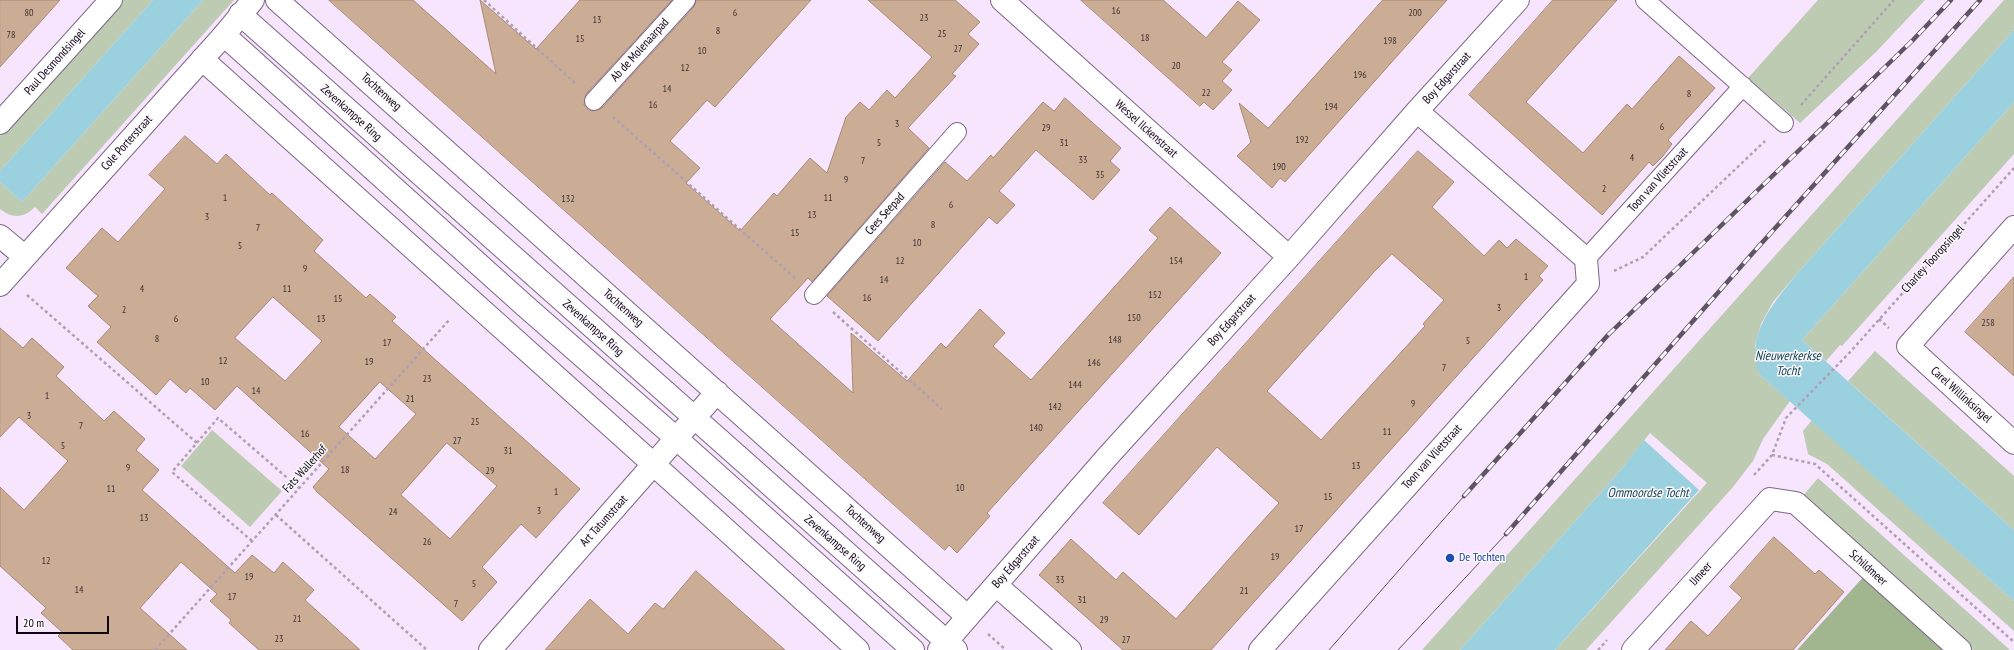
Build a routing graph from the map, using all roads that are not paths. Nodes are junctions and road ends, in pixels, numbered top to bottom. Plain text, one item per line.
1 (110, 0) edge
2 (277, 0) edge
3 (686, 0) edge
4 (1002, 0) edge
5 (1518, 0) edge
6 (1645, 0) edge
7 (247, 7) edge
8 (224, 34) junction
9 (202, 59) junction
10 (1743, 86) junction
11 (594, 101) road end
12 (1417, 111) junction
13 (0, 123) edge
14 (1784, 123) road end
15 (957, 132) dead end
16 (2014, 227) edge
17 (0, 236) edge
18 (1289, 257) junction
19 (25, 258) junction
20 (1586, 259) junction
21 (4, 281) edge
22 (814, 295) road end
23 (717, 392) junction
24 (694, 418) junction
25 (677, 439) junction
26 (2014, 443) edge
27 (655, 464) junction
28 (1770, 499) joint
29 (996, 585) junction
30 (968, 616) junction
31 (947, 647) edge
32 (490, 650) edge
33 (858, 650) edge
34 (913, 650) edge
35 (1070, 650) edge
36 (1260, 650) edge
37 (1633, 650) edge
38 (1960, 650) edge

1 - 13 street, Paul Desmondsingel
2 - 23 street, Tochtenweg
3 - 11 street, Ab de Molenaarpad
4 - 18 street, Wessel Ilckenstraat
5 - 12 street, Boy Edgarstraat
6 - 10 street
7 - 8 street, Cole Porterstraat
7 - 24 street, Zevenkampse Ring
8 - 9 street, Cole Porterstraat
8 - 25 street
9 - 19 street, Cole Porterstraat
9 - 27 street
10 - 14 street
10 - 20 street, Toon van Vlietstraat
12 - 18 street, Boy Edgarstraat
12 - 20 street
15 - 22 street, Cees Seepad
16 - 26 street, Carel Willinksingel
17 - 19 street
18 - 29 street, Boy Edgarstraat
19 - 21 street, Cole Porterstraat
20 - 36 street, Toon van Vlietstraat
23 - 24 street, Art Tatumstraat
23 - 30 street, Tochtenweg
24 - 25 street, Art Tatumstraat
24 - 31 street, Zevenkampse Ring
25 - 27 street, Art Tatumstraat
25 - 34 street
27 - 32 street, Art Tatumstraat
27 - 33 street
28 - 37 street, IJmeer
28 - 38 street, Schildmeer
29 - 30 street, Boy Edgarstraat
29 - 35 street
30 - 31 street, Boy Edgarstraat

